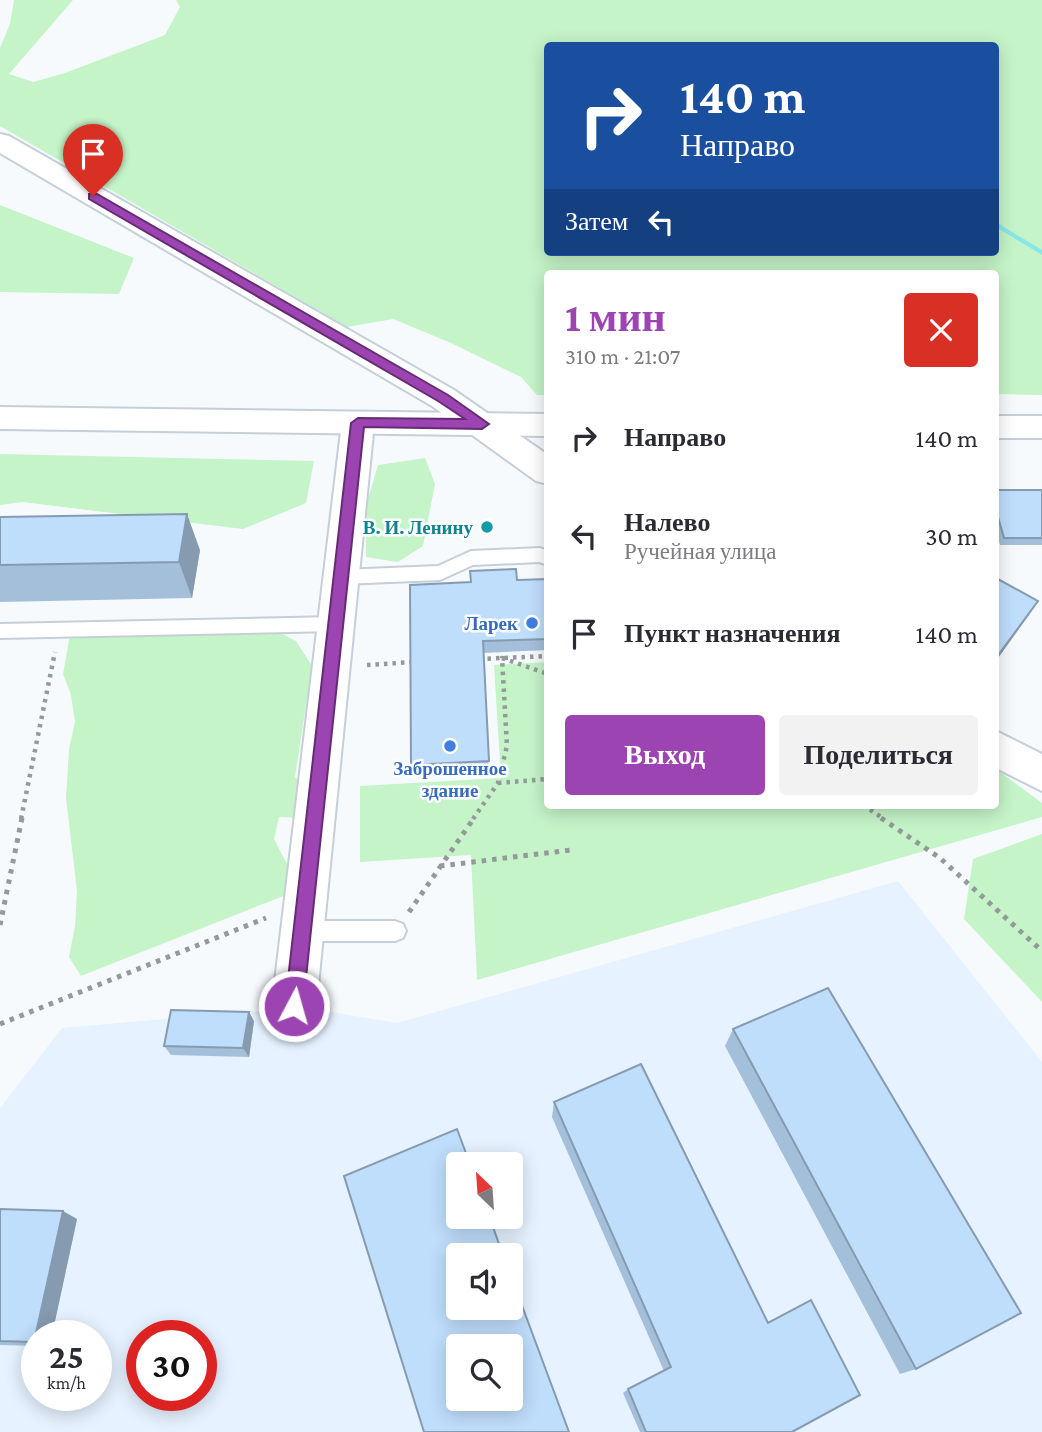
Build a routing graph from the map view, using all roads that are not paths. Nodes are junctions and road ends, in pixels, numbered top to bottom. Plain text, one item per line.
1 (0, 142) edge
2 (0, 418) edge
3 (358, 423) junction
4 (482, 424) junction
5 (544, 425) edge
6 (999, 427) edge
7 (1042, 427) edge
8 (544, 469) edge
9 (544, 556) edge
10 (341, 577) junction
11 (335, 624) junction
12 (0, 631) edge
13 (999, 749) edge
14 (1039, 767) edge
15 (304, 916) junction
16 (395, 931) road end
17 (294, 1006) dead end

1 - 4 street
2 - 3 street
3 - 4 street
3 - 10 street
4 - 5 street
4 - 8 street
6 - 7 street
9 - 10 lane
10 - 11 street
11 - 12 lane
11 - 15 street
13 - 14 street
15 - 16 lane
15 - 17 street

